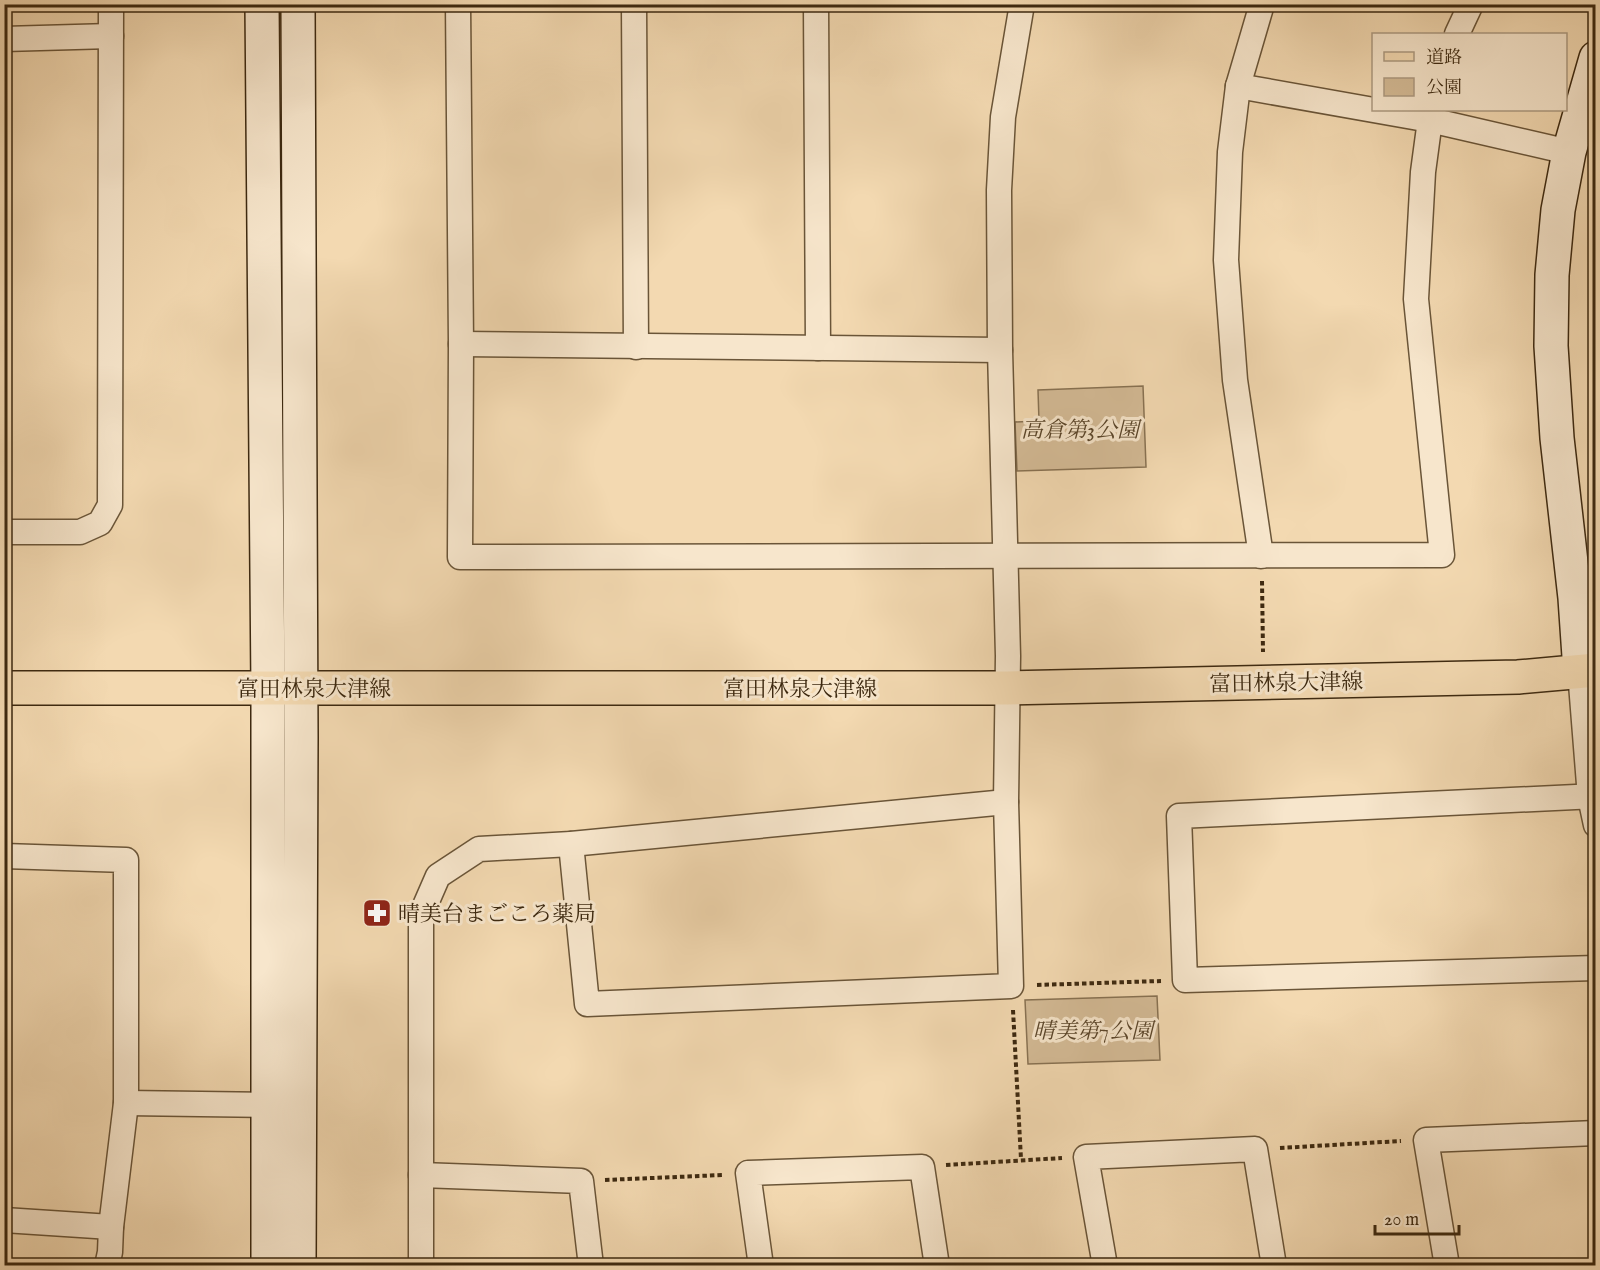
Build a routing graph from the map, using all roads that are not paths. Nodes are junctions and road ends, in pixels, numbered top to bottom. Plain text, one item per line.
1 (111, 4) edge
2 (262, 4) edge
3 (298, 4) edge
4 (458, 4) edge
5 (634, 4) edge
6 (816, 4) edge
7 (1022, 4) edge
8 (1262, 4) edge
9 (1471, 4) edge
10 (1457, 33) edge
11 (111, 36) junction
12 (4, 39) edge
13 (1596, 58) edge
14 (1238, 86) junction
15 (1372, 106) edge
16 (1405, 111) edge
17 (1432, 115) edge
18 (1569, 152) junction
19 (461, 344) junction
20 (636, 347) junction
21 (818, 348) junction
22 (1000, 350) junction
23 (4, 532) edge
24 (1261, 556) junction
25 (1005, 557) junction
26 (1588, 670) edge
27 (4, 688) edge
28 (268, 688) junction
29 (300, 688) junction
30 (1007, 688) junction
31 (1593, 796) edge
32 (1006, 802) junction
33 (1596, 825) edge
34 (571, 844) junction
35 (4, 856) edge
36 (1596, 968) edge
37 (126, 1103) junction
38 (267, 1105) junction
39 (1596, 1133) edge
40 (421, 1175) junction
41 (4, 1220) edge
42 (111, 1227) junction
43 (107, 1266) edge
44 (268, 1266) edge
45 (299, 1266) edge
46 (421, 1266) edge
47 (591, 1266) edge
48 (761, 1266) edge
49 (937, 1266) edge
50 (1105, 1266) edge
51 (1274, 1266) edge
52 (1447, 1266) edge

1 - 11 street
2 - 28 street
3 - 29 street
4 - 19 street
5 - 20 street
6 - 21 street
7 - 22 street
8 - 14 street
9 - 10 street
11 - 12 street
11 - 23 street
13 - 18 street
14 - 15 street
14 - 24 street
16 - 17 street
17 - 18 street
17 - 24 street
18 - 26 street
19 - 20 street
19 - 25 street
20 - 21 street
21 - 22 street
22 - 25 street
24 - 25 street
25 - 30 street
26 - 30 main road, 富田林泉大津線
26 - 31 street
27 - 28 main road, 富田林泉大津線
28 - 29 main road, 富田林泉大津線
28 - 38 street
29 - 30 main road, 富田林泉大津線
29 - 45 street
30 - 32 street
31 - 33 street
31 - 36 street
32 - 34 street
32 - 34 street
34 - 40 street
35 - 37 street
37 - 38 street
37 - 42 street
38 - 44 street
39 - 52 street
40 - 46 street
40 - 47 street
41 - 42 street
42 - 43 street
48 - 49 street
50 - 51 street

